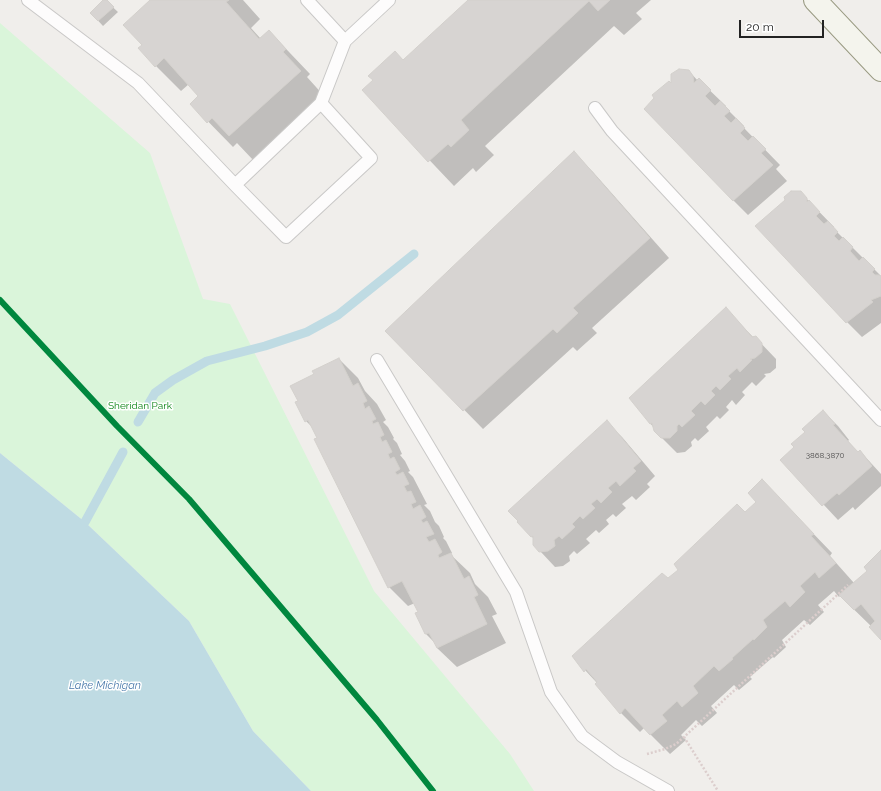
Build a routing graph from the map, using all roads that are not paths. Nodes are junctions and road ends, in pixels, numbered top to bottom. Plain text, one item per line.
1 (28, 0) edge
2 (307, 0) edge
3 (389, 0) edge
4 (815, 0) edge
5 (346, 41) junction
6 (881, 70) edge
7 (321, 103) junction
8 (595, 108) dead end
9 (235, 185) junction
10 (377, 360) dead end
11 (881, 420) edge
12 (668, 791) edge

1 - 9 lane
2 - 5 lane
3 - 5 lane
4 - 6 main road
5 - 7 lane
7 - 9 lane
7 - 9 lane
8 - 11 lane
10 - 12 lane

